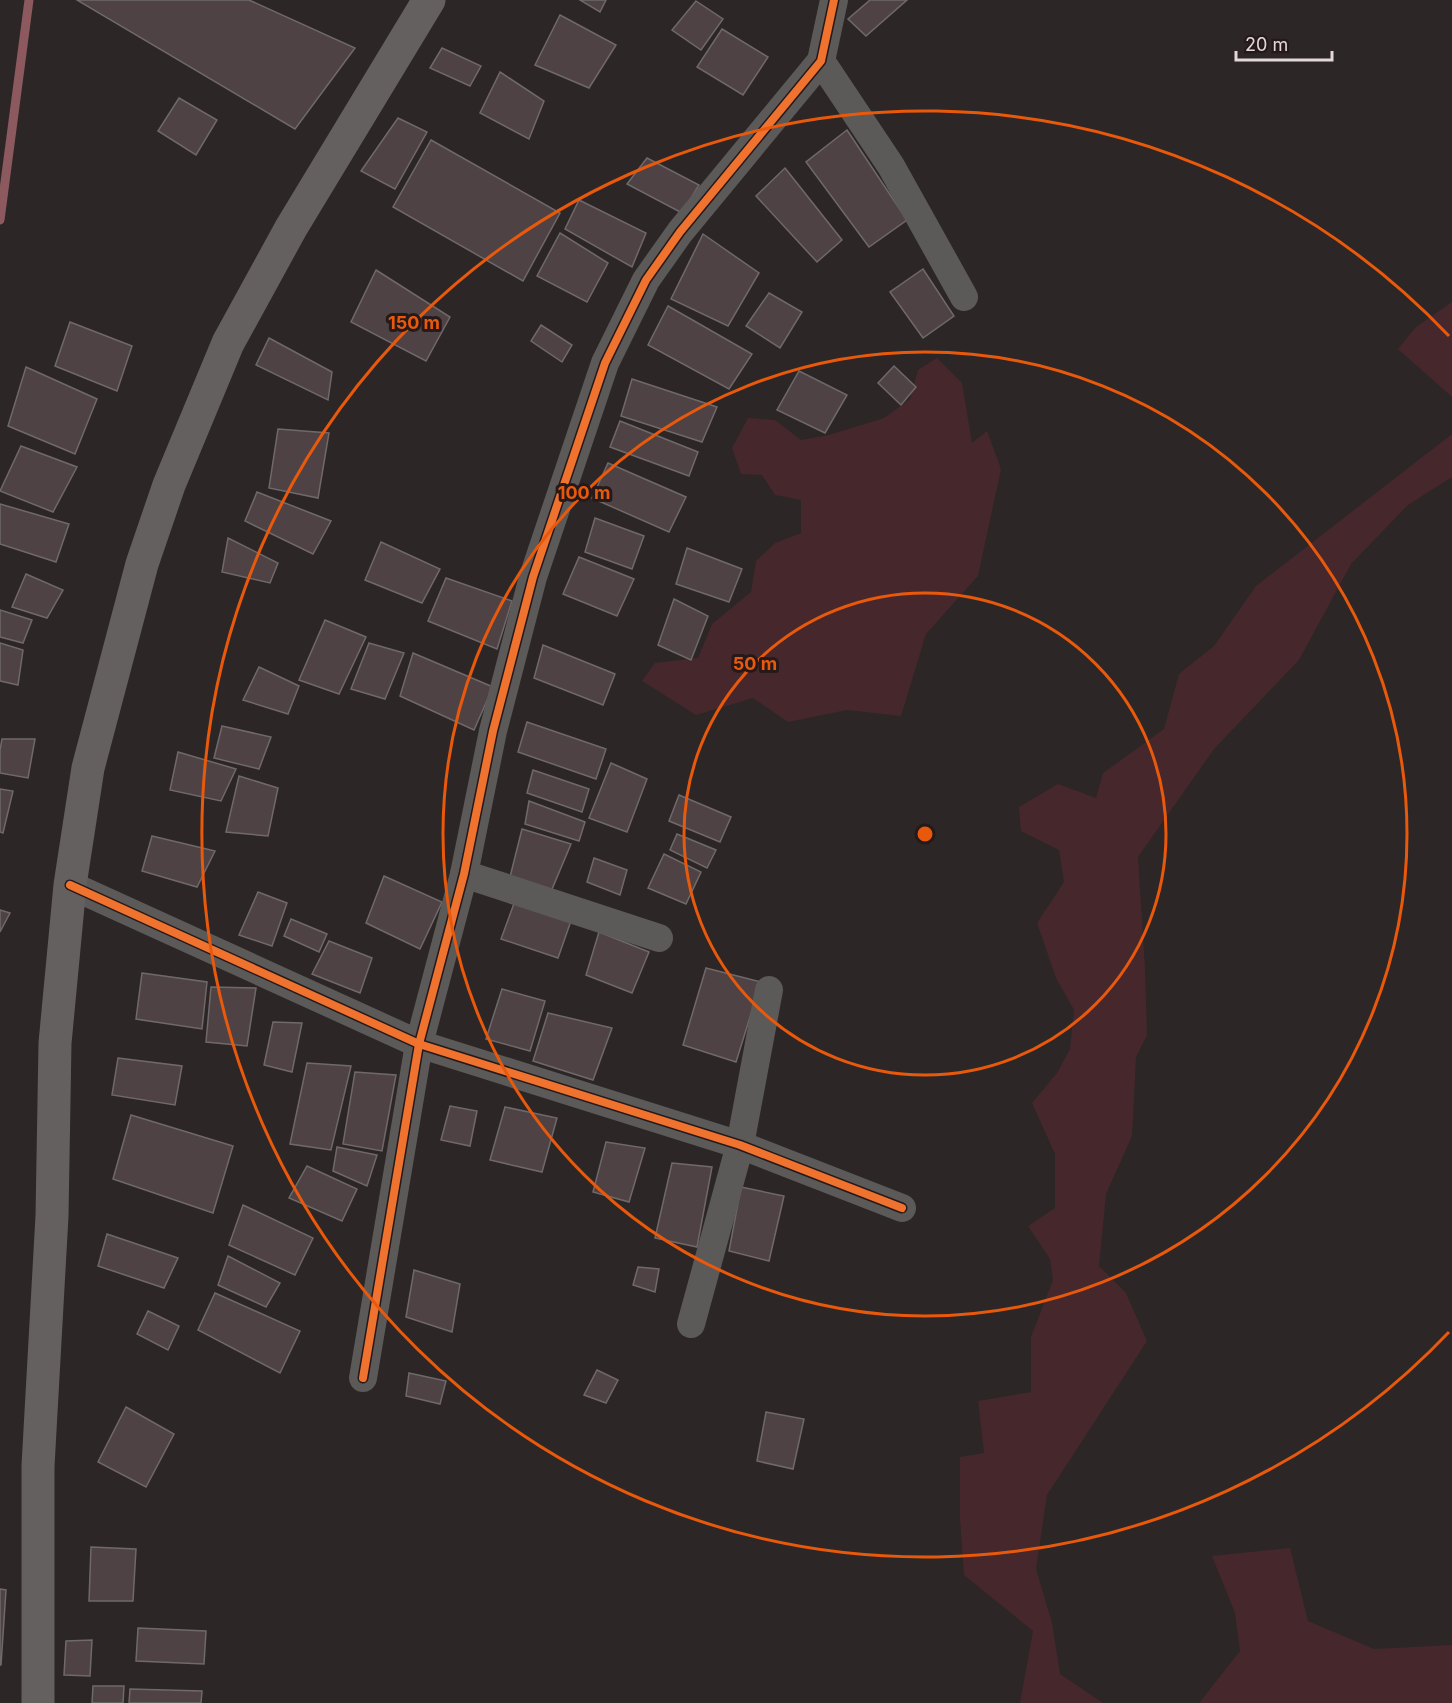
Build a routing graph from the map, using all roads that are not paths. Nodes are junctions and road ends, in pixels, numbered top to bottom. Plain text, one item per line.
1 (429, 0) edge
2 (834, 0) edge
3 (821, 61) junction
4 (964, 297) dead end
5 (464, 874) junction
6 (70, 885) junction
7 (659, 938) dead end
8 (769, 990) dead end
9 (419, 1044) junction
10 (740, 1145) junction
11 (902, 1208) dead end
12 (691, 1324) dead end
13 (363, 1378) dead end
14 (38, 1703) edge

1 - 6 highway
2 - 3 street
3 - 4 street
3 - 5 street
5 - 7 street
5 - 9 street
6 - 9 street
6 - 14 highway
8 - 10 street
9 - 10 street
9 - 13 street
10 - 11 street
10 - 12 street

